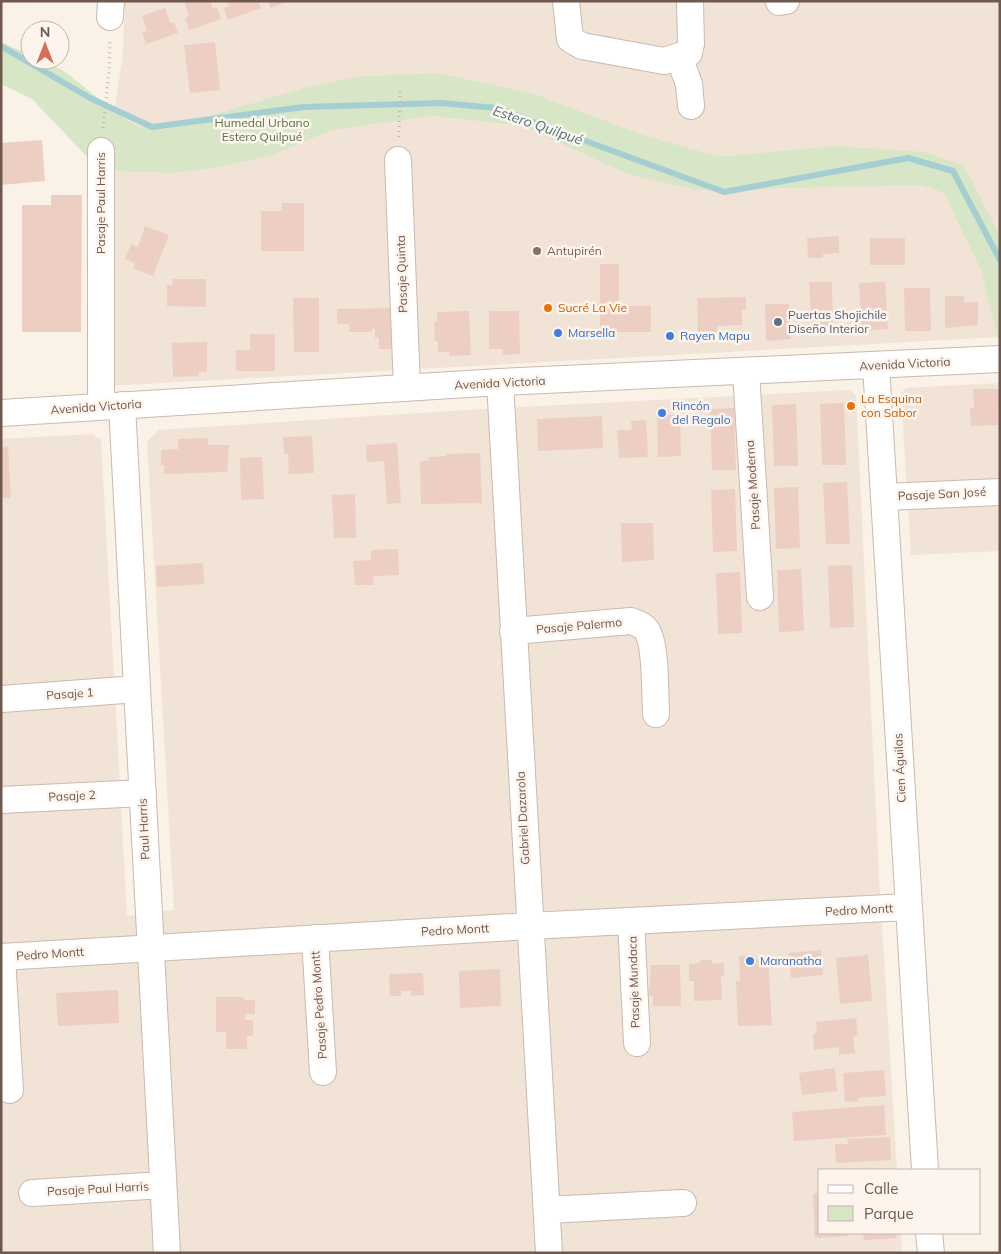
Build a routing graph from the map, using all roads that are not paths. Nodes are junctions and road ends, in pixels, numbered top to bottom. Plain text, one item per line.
1 (566, 1) edge
2 (690, 1) edge
3 (786, 1) edge
4 (780, 2) edge
5 (679, 57) junction
6 (691, 106) dead end
7 (101, 151) road end
8 (398, 160) dead end
9 (1000, 359) edge
10 (876, 365) junction
11 (746, 372) junction
12 (500, 382) junction
13 (407, 388) junction
14 (111, 406) junction
15 (1, 413) edge
16 (1000, 492) edge
17 (885, 497) junction
18 (760, 597) dead end
19 (513, 631) junction
20 (137, 689) junction
21 (2, 699) edge
22 (656, 714) dead end
23 (143, 793) junction
24 (1, 800) edge
25 (908, 907) junction
26 (632, 921) junction
27 (529, 926) junction
28 (315, 938) junction
29 (150, 948) junction
30 (2, 957) edge
31 (637, 1043) dead end
32 (324, 1072) dead end
33 (10, 1090) dead end
34 (925, 1169) edge
35 (163, 1185) junction
36 (32, 1193) dead end
37 (682, 1203) dead end
38 (547, 1210) junction
39 (930, 1234) edge
40 (167, 1253) edge
41 (549, 1253) edge
42 (931, 1253) edge

1 - 5 street
2 - 5 street
3 - 4 street
5 - 6 street
7 - 14 street, Pasaje Paul Harris
8 - 13 street, Pasaje Quinta
9 - 10 street, Avenida Victoria
10 - 11 street, Avenida Victoria
10 - 17 street, Cien Águilas
11 - 12 street, Avenida Victoria
11 - 18 street, Pasaje Moderna
12 - 13 street, Avenida Victoria
12 - 19 street, Gabriel Dazarola
13 - 14 street, Avenida Victoria
14 - 15 street, Avenida Victoria
14 - 20 street, Paul Harris
16 - 17 street, Pasaje San José
17 - 25 street, Cien Águilas
19 - 22 street, Pasaje Palermo
19 - 27 street, Gabriel Dazarola
20 - 21 street, Pasaje 1
20 - 23 street, Paul Harris
23 - 24 street, Pasaje 2
23 - 29 street, Paul Harris
25 - 26 street, Pedro Montt
25 - 34 street, Cien Águilas
26 - 27 street, Pedro Montt
26 - 31 street, Pasaje Mundaca
27 - 28 street, Pedro Montt
27 - 38 street, Gabriel Dazarola
28 - 29 street, Pedro Montt
28 - 32 street, Pasaje Pedro Montt
29 - 30 street, Pedro Montt
29 - 35 street, Paul Harris
30 - 33 street
35 - 36 street, Pasaje Paul Harris
35 - 40 street, Paul Harris
37 - 38 street
38 - 41 street, Gabriel Dazarola
39 - 42 street

